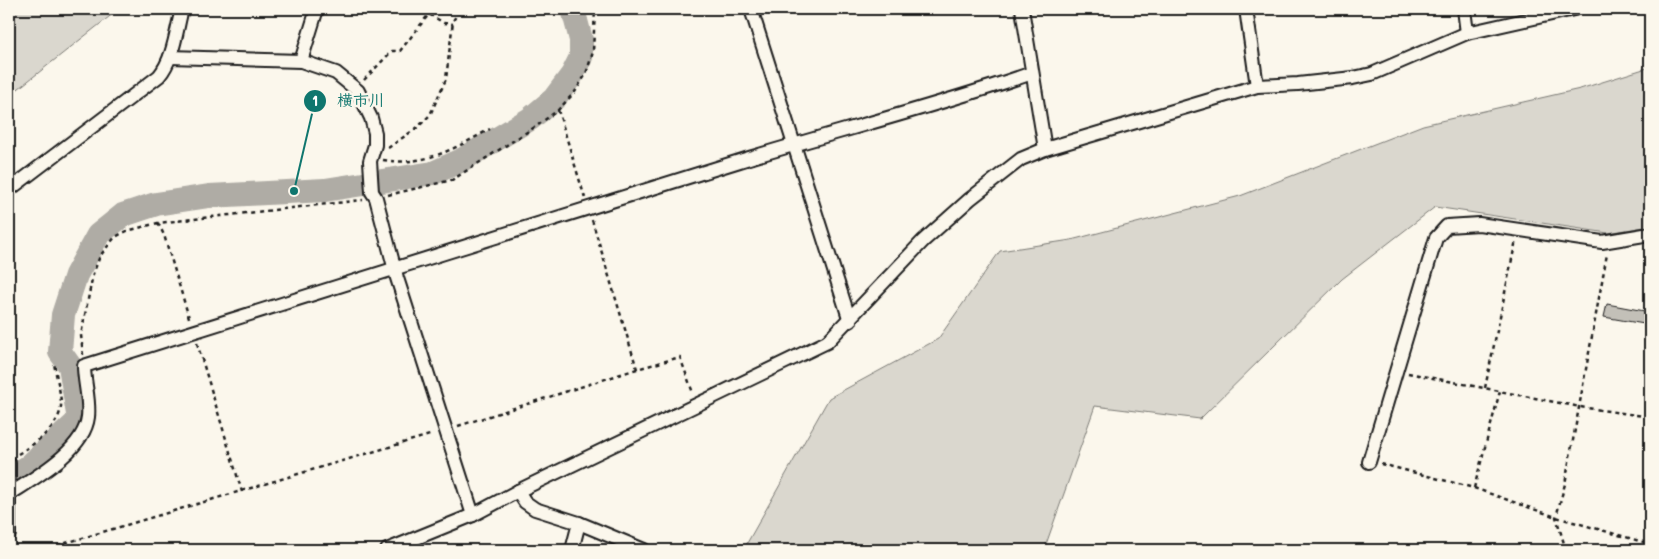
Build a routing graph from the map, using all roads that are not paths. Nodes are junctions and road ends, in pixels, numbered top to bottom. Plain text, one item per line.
1 (182, 9) edge
2 (317, 9) edge
3 (751, 9) edge
4 (1022, 9) edge
5 (1246, 9) edge
6 (1464, 9) edge
7 (1574, 9) edge
8 (1468, 32) junction
9 (170, 57) junction
10 (301, 61) junction
11 (1032, 73) junction
12 (1256, 86) junction
13 (794, 145) junction
14 (1045, 149) junction
15 (9, 190) edge
16 (1650, 234) edge
17 (394, 268) junction
18 (850, 321) junction
19 (12, 460) edge
20 (1369, 462) road end
21 (518, 491) junction
22 (10, 493) edge
23 (473, 515) junction
24 (579, 523) junction
25 (9, 534) edge
26 (387, 550) edge
27 (572, 550) edge
28 (644, 550) edge

1 - 9 street
2 - 10 street
3 - 13 street
4 - 11 street
5 - 12 street
6 - 8 street
7 - 8 street
8 - 12 street
9 - 10 street
9 - 15 street
10 - 17 street
11 - 13 street
11 - 14 street
12 - 14 street
13 - 17 street
13 - 18 street
14 - 18 street
16 - 20 street
17 - 22 street
17 - 23 street
18 - 21 street
19 - 22 street
21 - 23 street
21 - 24 street
22 - 25 street
23 - 26 street
24 - 27 street
24 - 28 street

